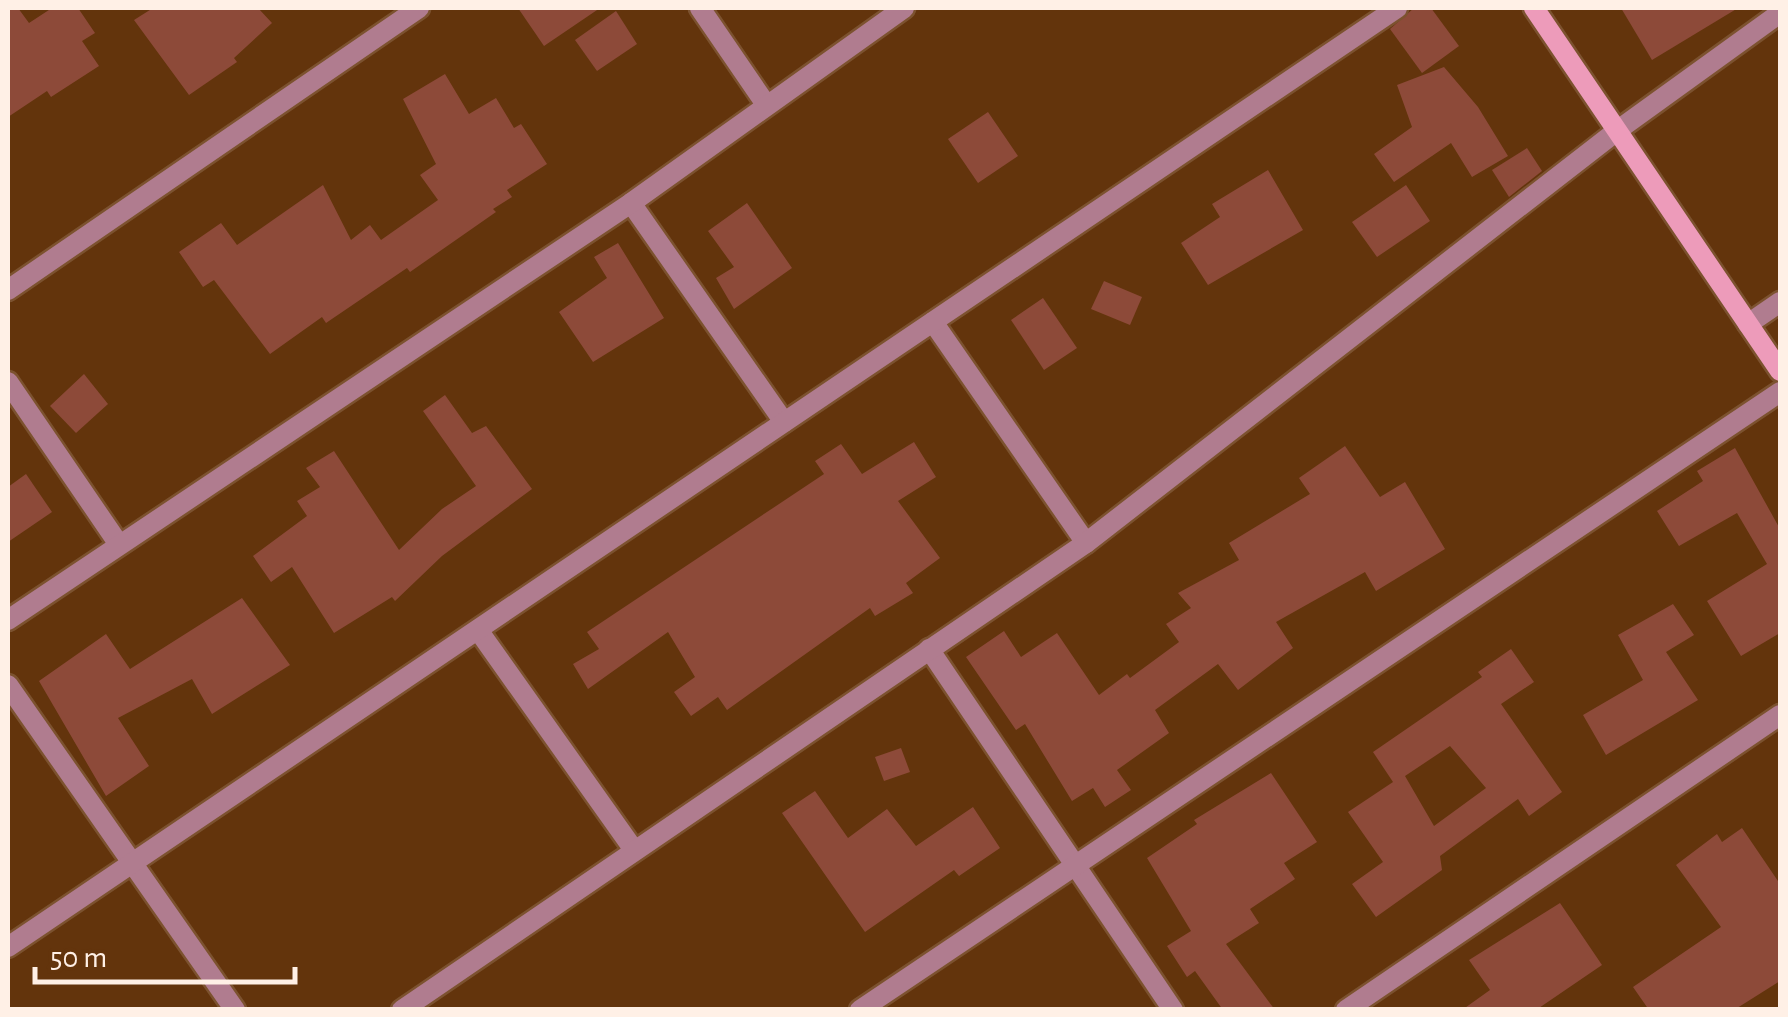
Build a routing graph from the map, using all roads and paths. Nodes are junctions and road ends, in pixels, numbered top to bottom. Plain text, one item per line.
1 (417, 8) edge
2 (700, 8) edge
3 (904, 8) edge
4 (1396, 8) edge
5 (1534, 8) edge
6 (1780, 13) edge
7 (765, 103) junction
8 (1618, 130) junction
9 (632, 203) junction
10 (8, 290) edge
11 (1780, 302) edge
12 (932, 322) junction
13 (1748, 324) junction
14 (1780, 370) edge
15 (8, 382) edge
16 (1780, 392) edge
17 (784, 422) junction
18 (118, 543) junction
19 (1086, 543) junction
20 (8, 620) edge
21 (478, 630) junction
22 (929, 649) junction
23 (8, 685) edge
24 (1780, 715) edge
25 (634, 850) junction
26 (132, 863) junction
27 (1072, 864) junction
28 (8, 947) edge
29 (1359, 1006) edge
30 (235, 1010) edge
31 (402, 1010) edge
32 (860, 1010) edge
33 (1173, 1010) edge

1 - 10 street
2 - 7 street
3 - 7 street
4 - 12 street
5 - 8 main road
6 - 8 street
7 - 9 street
8 - 13 main road
8 - 19 street
9 - 17 street
9 - 18 street
11 - 13 street
12 - 17 street
12 - 19 street
13 - 14 main road
15 - 18 street
16 - 27 street
17 - 21 street
18 - 20 street
19 - 22 street
21 - 25 street
21 - 26 street
22 - 25 street
22 - 27 street
23 - 26 street
24 - 29 street
25 - 31 street
26 - 28 street
26 - 30 street
27 - 32 street
27 - 33 street

